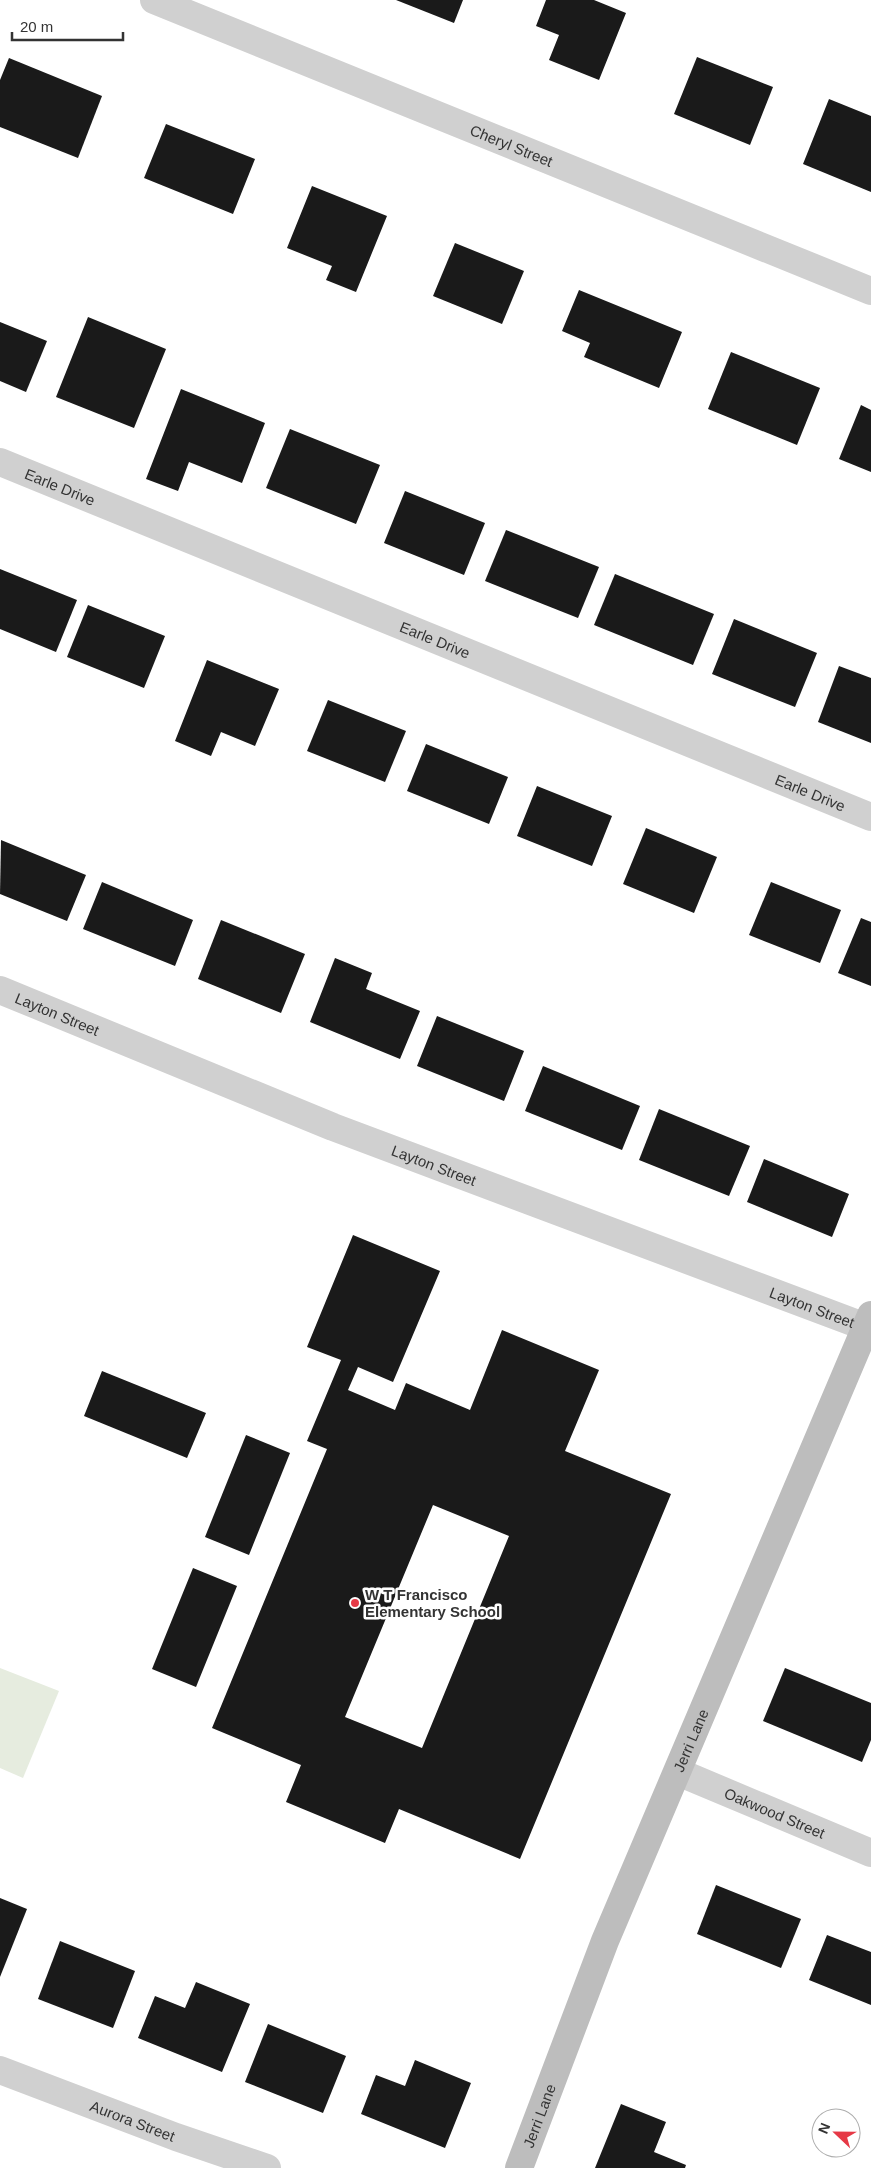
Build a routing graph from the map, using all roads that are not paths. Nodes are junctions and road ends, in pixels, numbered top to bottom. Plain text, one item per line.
1 (154, 0) edge
2 (871, 291) edge
3 (0, 462) edge
4 (871, 817) edge
5 (0, 990) edge
6 (869, 1324) edge
7 (678, 1772) junction
8 (871, 1853) edge
9 (0, 2070) edge
10 (267, 2168) edge
11 (519, 2168) edge

1 - 2 street, Cheryl Street
3 - 4 street, Earle Drive
5 - 6 street, Layton Street
6 - 7 street, Jerri Lane
7 - 8 street, Oakwood Street
7 - 11 street, Jerri Lane
9 - 10 street, Aurora Street

